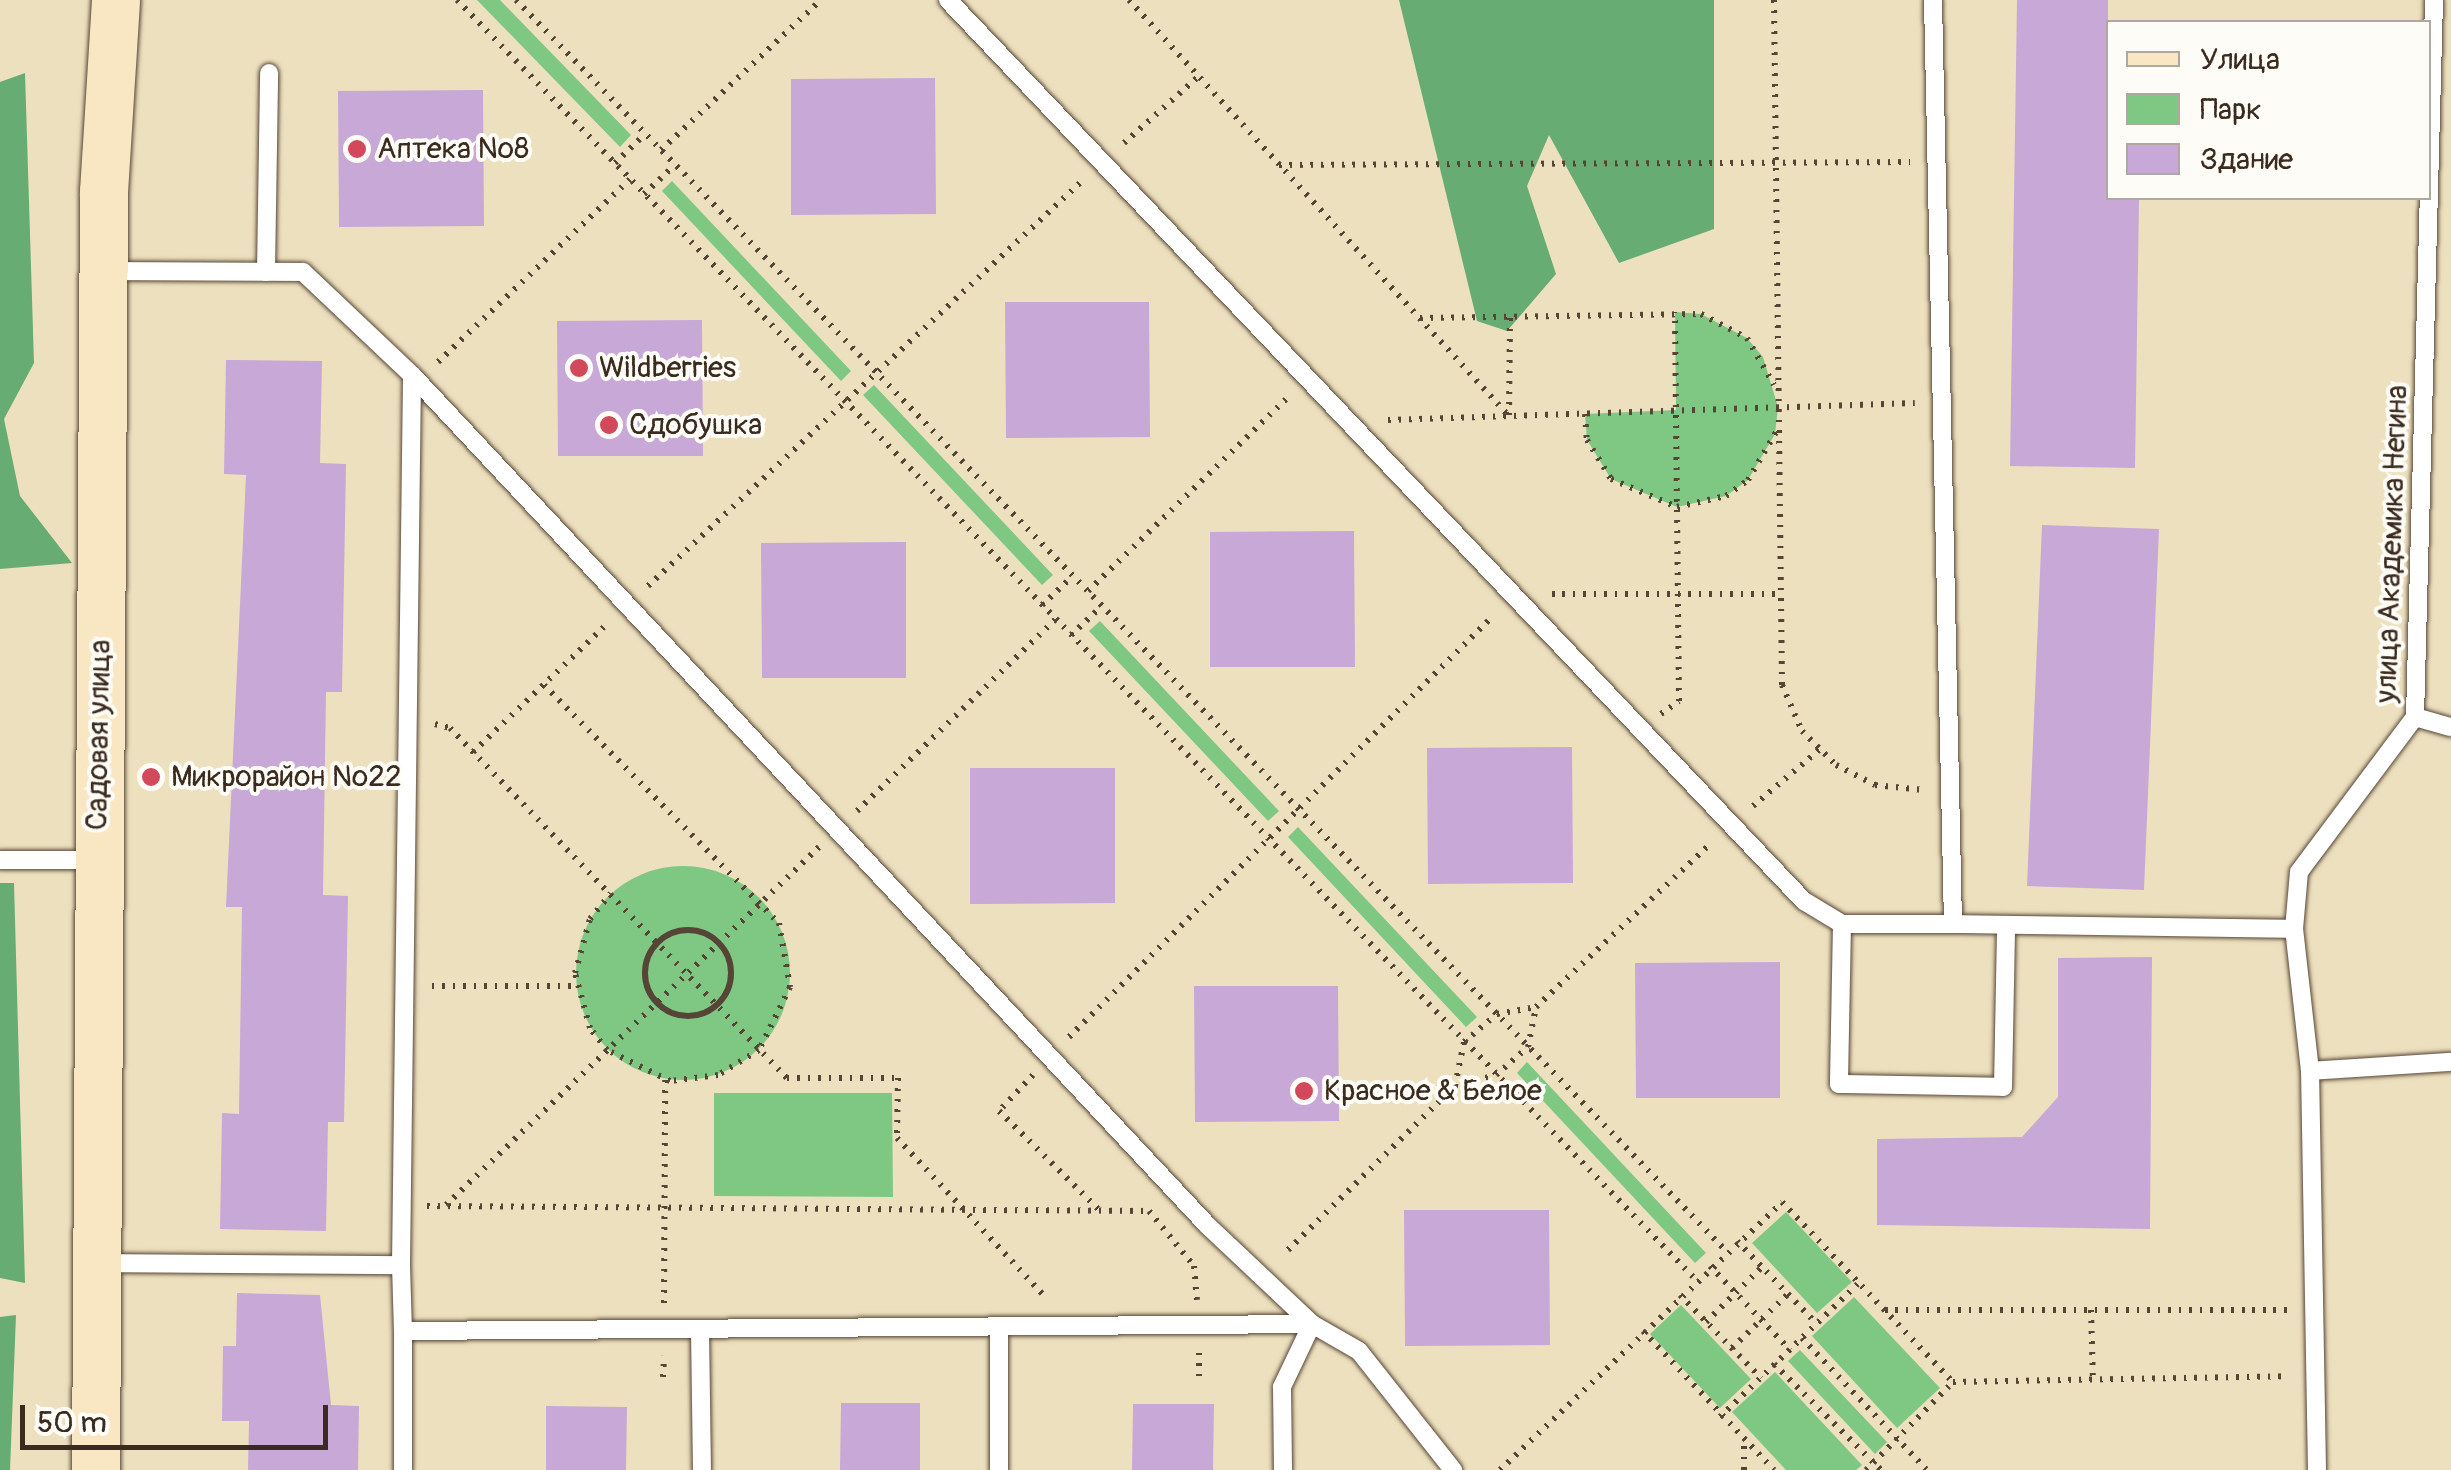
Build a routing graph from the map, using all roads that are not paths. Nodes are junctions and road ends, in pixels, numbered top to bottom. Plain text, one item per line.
1 (116, 0) edge
2 (948, 0) edge
3 (1933, 0) edge
4 (2434, 0) edge
5 (269, 73) dead end
6 (2451, 103) edge
7 (2432, 104) junction
8 (2431, 140) edge
9 (2429, 200) edge
10 (105, 271) junction
11 (266, 272) junction
12 (412, 375) junction
13 (2415, 717) junction
14 (2451, 727) edge
15 (0, 860) edge
16 (98, 860) junction
17 (1842, 924) junction
18 (1953, 924) junction
19 (2006, 925) junction
20 (2294, 929) junction
21 (2451, 1062) edge
22 (2310, 1071) junction
23 (96, 1263) junction
24 (401, 1265) junction
25 (1312, 1324) junction
26 (999, 1326) junction
27 (700, 1328) junction
28 (403, 1331) junction
29 (96, 1470) edge
30 (403, 1470) edge
31 (702, 1470) edge
32 (999, 1470) edge
33 (1282, 1470) edge
34 (1453, 1470) edge
35 (2317, 1470) edge

1 - 10 street, Садовая улица
2 - 17 lane
3 - 18 lane
4 - 7 lane, улица Академика Негина
5 - 11 lane
6 - 7 lane
7 - 8 lane, улица Академика Негина
9 - 13 lane, улица Академика Негина
10 - 11 lane
10 - 16 street, Садовая улица
11 - 12 lane
12 - 24 lane
12 - 25 lane
13 - 14 lane
13 - 20 lane, улица Академика Негина
15 - 16 lane
16 - 23 street, Садовая улица
17 - 18 lane
17 - 19 lane
18 - 19 lane
19 - 20 lane
20 - 22 lane, улица Академика Негина
21 - 22 lane
22 - 35 lane, улица Академика Негина
23 - 24 lane
23 - 29 street, Садовая улица
24 - 28 lane
25 - 26 lane
25 - 33 lane
25 - 34 lane
26 - 27 lane
26 - 32 lane
27 - 28 lane
27 - 31 lane
28 - 30 lane

